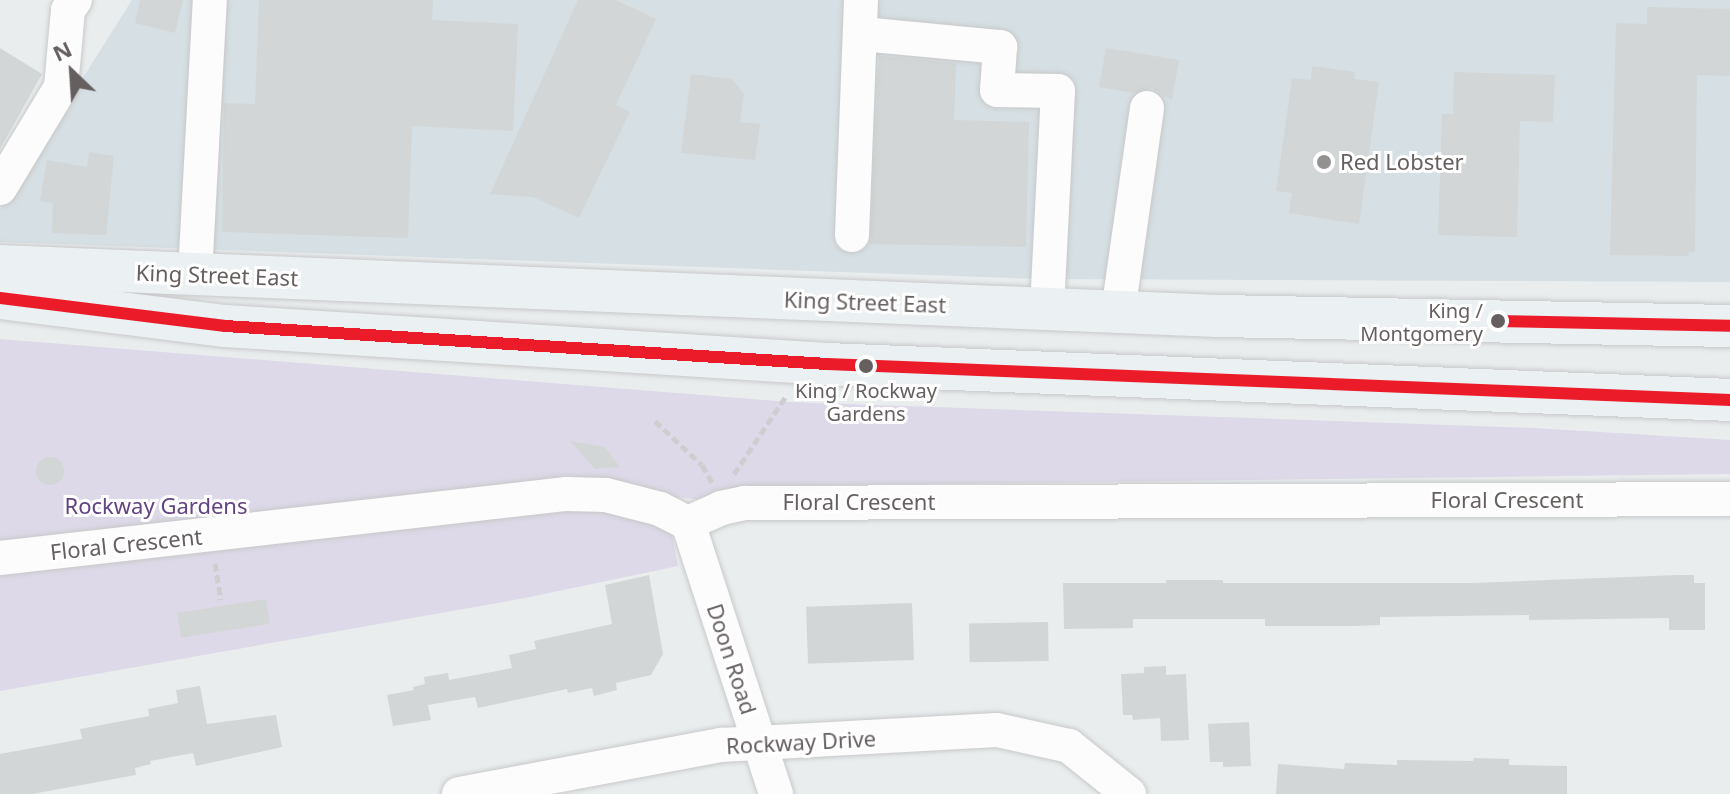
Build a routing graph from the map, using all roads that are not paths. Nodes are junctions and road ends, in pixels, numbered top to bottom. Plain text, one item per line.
1 (75, 0) edge
2 (210, 0) edge
3 (861, 0) edge
4 (862, 34) junction
5 (1147, 108) dead end
6 (0, 188) edge
7 (852, 235) dead end
8 (0, 266) edge
9 (195, 274) junction
10 (0, 298) edge
11 (1047, 310) junction
12 (1118, 312) junction
13 (0, 325) edge
14 (225, 326) junction
15 (1730, 326) edge
16 (1730, 400) edge
17 (1730, 499) edge
18 (688, 523) junction
19 (0, 558) edge
20 (759, 742) junction
21 (459, 794) edge
22 (776, 794) edge
23 (1129, 794) edge

1 - 6 street
2 - 9 street
3 - 4 street
4 - 7 street
4 - 11 street
5 - 12 street
8 - 9 main road, King Street East
9 - 11 main road, King Street East
10 - 14 main road, King Street East
11 - 12 main road, King Street East
12 - 15 main road, King Street East
13 - 14 main road
14 - 16 main road, King Street East
17 - 18 street, Floral Crescent
18 - 19 street, Floral Crescent
18 - 20 street, Doon Road
20 - 21 street, Rockway Drive
20 - 22 street, Doon Road
20 - 23 street, Rockway Drive

